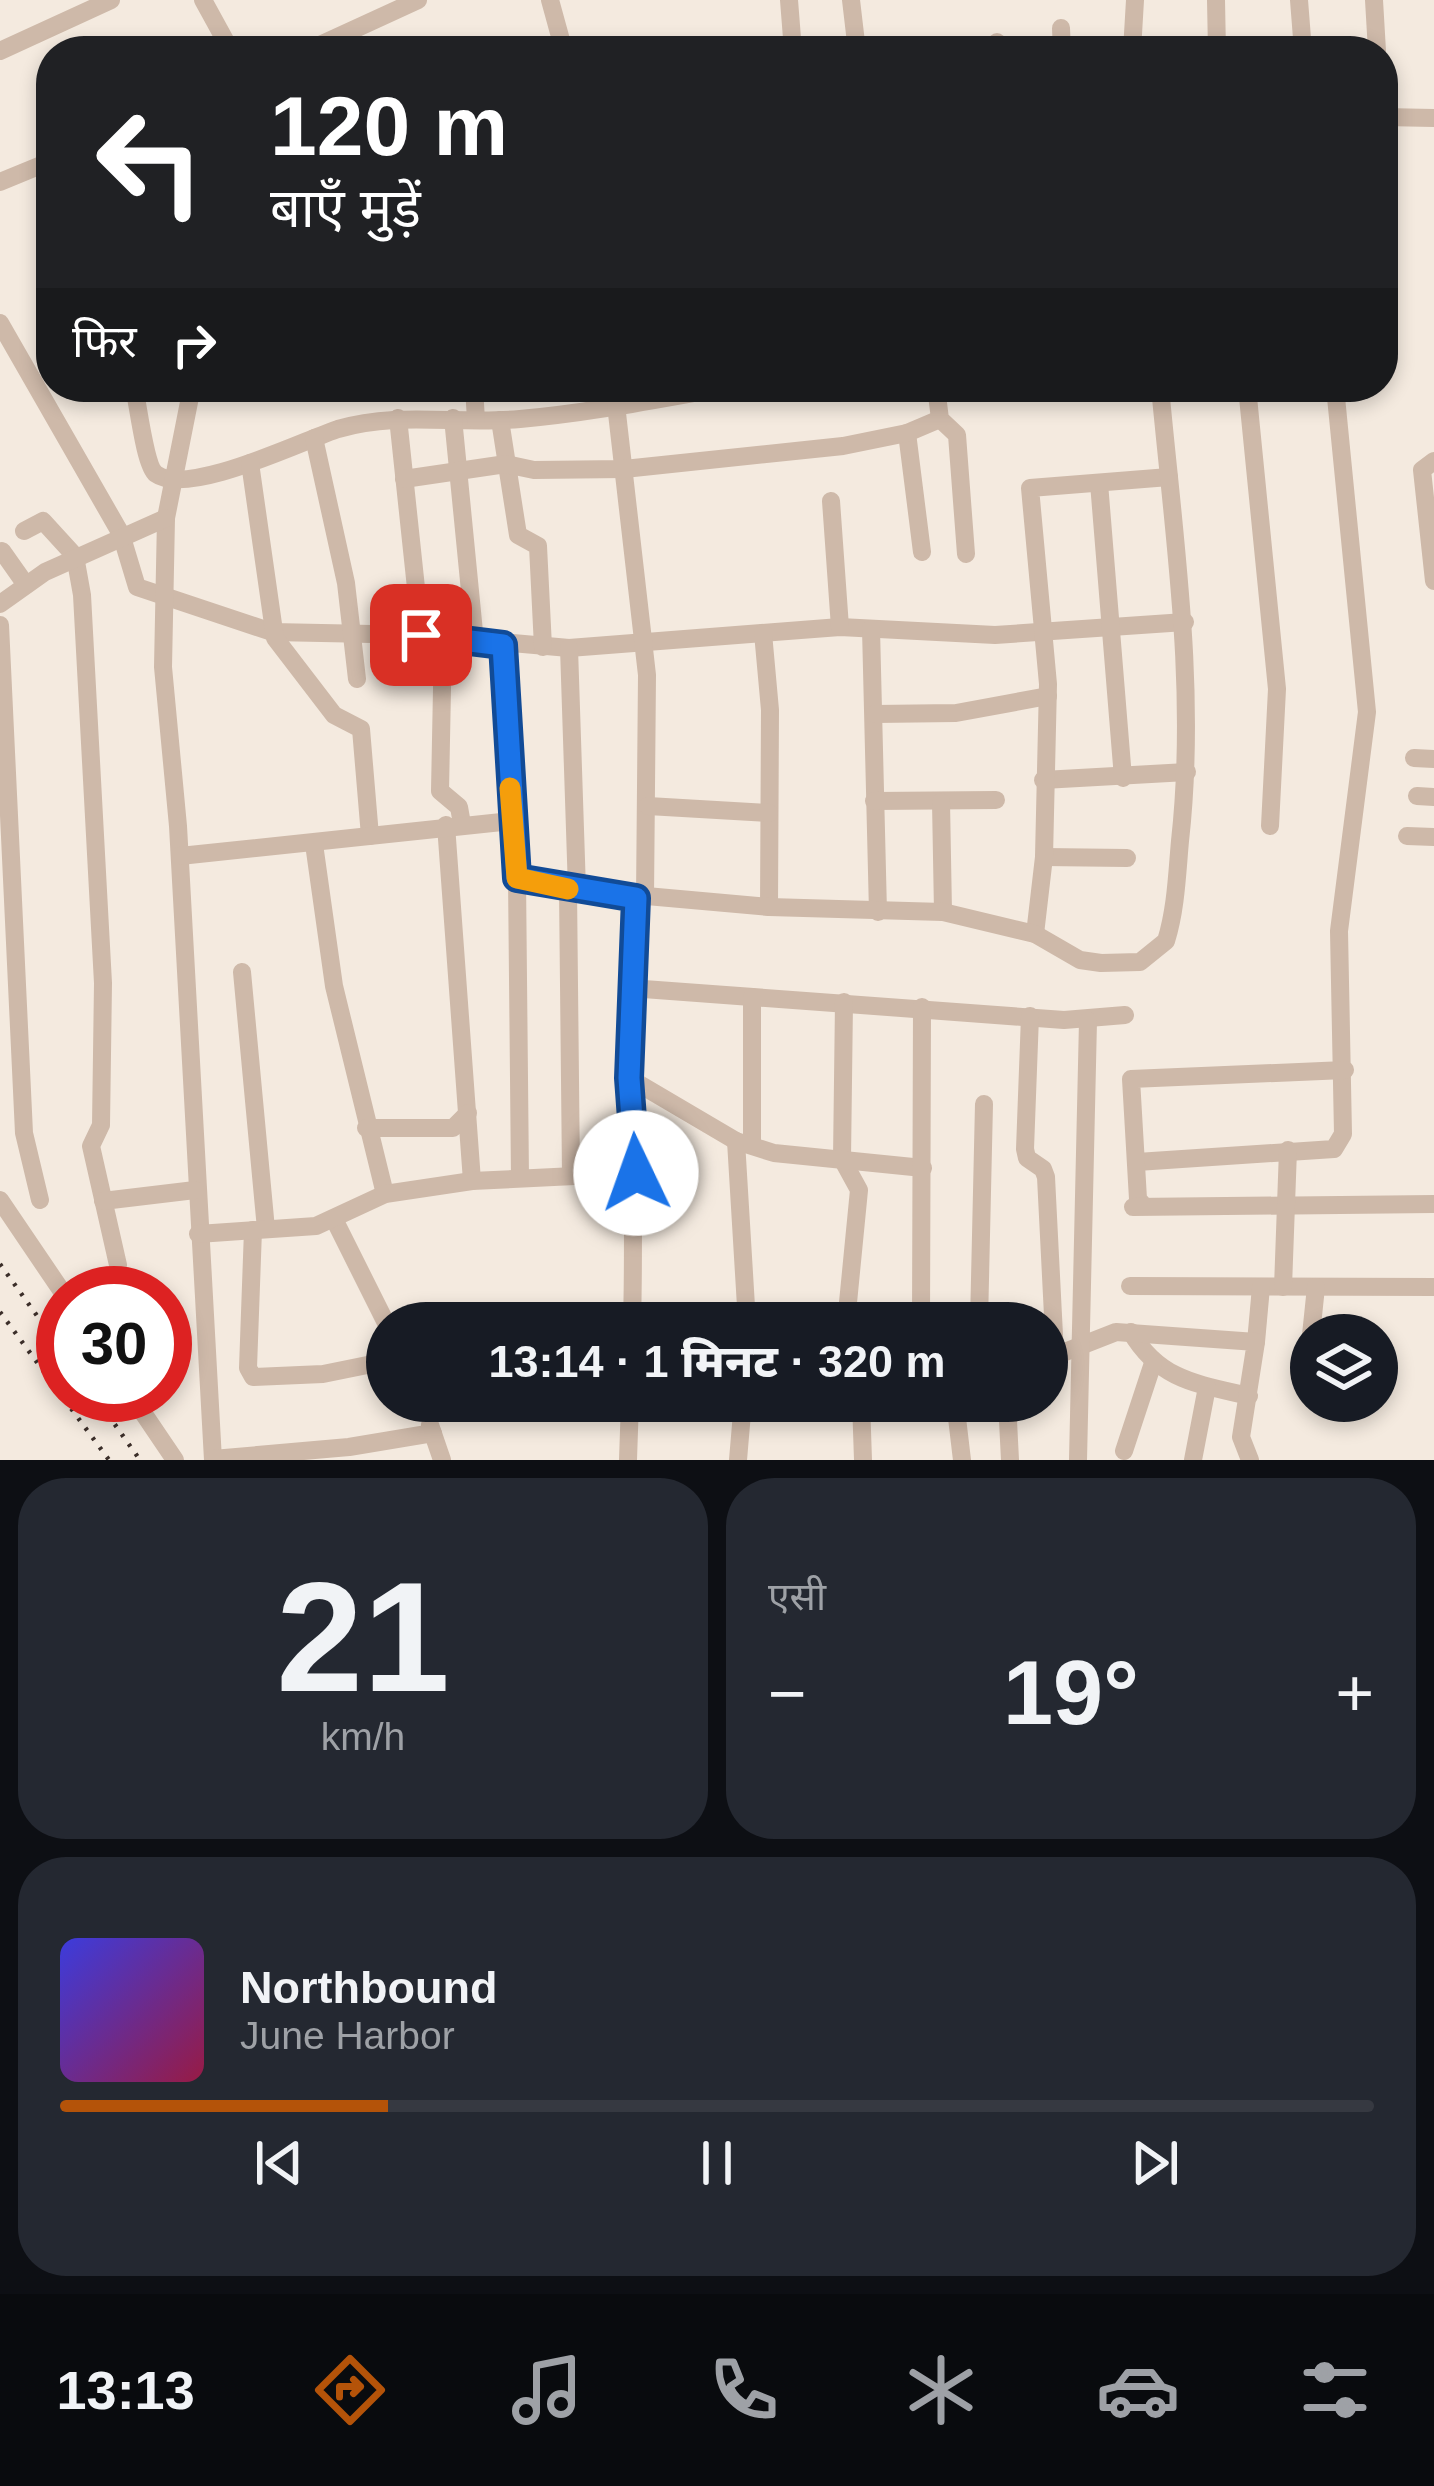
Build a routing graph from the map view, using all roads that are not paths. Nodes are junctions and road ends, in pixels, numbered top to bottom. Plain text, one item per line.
1 (111, 0) edge
2 (203, 0) edge
3 (418, 0) edge
4 (550, 0) edge
5 (789, 0) edge
6 (851, 0) edge
7 (1135, 0) edge
8 (1216, 0) edge
9 (1299, 0) edge
10 (1374, 0) edge
11 (1061, 28) dead end
12 (223, 36) edge
13 (340, 36) edge
14 (560, 36) edge
15 (792, 36) edge
16 (855, 36) edge
17 (1061, 36) edge
18 (1133, 36) edge
19 (1217, 36) edge
20 (1302, 36) edge
21 (1376, 36) edge
22 (0, 51) edge
23 (1398, 117) edge
24 (1434, 118) edge
25 (36, 170) edge
26 (0, 182) edge
27 (0, 323) edge
28 (36, 386) edge
29 (45, 402) edge
30 (137, 402) edge
31 (188, 402) edge
32 (475, 402) edge
33 (591, 402) edge
34 (617, 402) edge
35 (937, 402) edge
36 (1162, 402) edge
37 (1248, 402) edge
38 (1336, 402) edge
39 (398, 418) junction
40 (453, 418) junction
41 (940, 419) junction
42 (476, 420) junction
43 (500, 420) junction
44 (907, 433) junction
45 (314, 438) junction
46 (1434, 461) edge
47 (250, 463) junction
48 (506, 464) junction
49 (624, 470) junction
50 (458, 475) junction
51 (1169, 477) junction
52 (171, 479) junction
53 (404, 479) junction
54 (1099, 483) junction
55 (831, 501) dead end
56 (166, 518) junction
57 (24, 531) dead end
58 (121, 534) junction
59 (2, 551) edge
60 (922, 552) dead end
61 (966, 554) dead end
62 (75, 556) junction
63 (1434, 581) edge
64 (26, 585) junction
65 (164, 599) junction
66 (0, 604) edge
67 (1185, 622) junction
68 (0, 625) edge
69 (840, 627) junction
70 (1110, 627) junction
71 (871, 628) junction
72 (1042, 631) junction
73 (272, 632) junction
74 (763, 634) junction
75 (352, 635) junction
76 (421, 635) junction
77 (443, 638) junction
78 (475, 642) junction
79 (645, 644) junction
80 (503, 645) junction
81 (543, 647) junction
82 (569, 648) junction
83 (357, 679) dead end
84 (1048, 696) junction
85 (875, 714) junction
86 (1186, 772) junction
87 (1123, 778) junction
88 (1043, 780) junction
89 (996, 800) dead end
90 (874, 801) junction
91 (941, 802) junction
92 (648, 806) junction
93 (769, 813) junction
94 (511, 821) junction
95 (454, 824) junction
96 (1270, 826) dead end
97 (370, 836) junction
98 (1407, 836) dead end
99 (1434, 838) edge
100 (314, 844) junction
101 (180, 856) junction
102 (1043, 857) junction
103 (1127, 857) dead end
104 (517, 878) junction
105 (573, 890) junction
106 (640, 898) junction
107 (769, 907) junction
108 (878, 912) junction
109 (944, 912) junction
110 (1034, 934) junction
111 (242, 972) dead end
112 (630, 988) junction
113 (752, 997) junction
114 (844, 1002) junction
115 (922, 1007) junction
116 (1030, 1016) junction
117 (1125, 1016) dead end
118 (1088, 1021) junction
119 (1345, 1070) junction
120 (629, 1078) junction
121 (984, 1104) dead end
122 (467, 1113) junction
123 (365, 1129) junction
124 (744, 1143) junction
125 (1288, 1150) junction
126 (842, 1159) junction
127 (1137, 1162) junction
128 (923, 1168) junction
129 (636, 1173) junction
130 (572, 1175) junction
131 (520, 1178) junction
132 (472, 1181) junction
133 (195, 1190) junction
134 (385, 1194) junction
135 (0, 1199) edge
136 (40, 1200) dead end
137 (103, 1201) junction
138 (1287, 1203) junction
139 (1434, 1204) edge
140 (335, 1221) junction
141 (260, 1229) junction
142 (198, 1234) junction
143 (118, 1265) dead end
144 (44, 1266) edge
145 (1130, 1286) dead end
146 (1261, 1287) junction
147 (1283, 1287) junction
148 (1316, 1287) junction
149 (1434, 1287) edge
150 (376, 1302) edge
151 (633, 1302) edge
152 (747, 1302) edge
153 (848, 1302) edge
154 (921, 1302) edge
155 (979, 1302) edge
156 (1049, 1302) edge
157 (1313, 1314) edge
158 (1131, 1332) junction
159 (1084, 1341) junction
160 (1256, 1342) junction
161 (1068, 1349) edge
162 (1153, 1363) junction
163 (366, 1365) edge
164 (1207, 1387) junction
165 (1249, 1396) junction
166 (149, 1422) edge
167 (429, 1422) edge
168 (629, 1422) edge
169 (741, 1422) edge
170 (862, 1422) edge
171 (958, 1422) edge
172 (1008, 1422) edge
173 (433, 1433) junction
174 (1124, 1451) dead end
175 (213, 1459) edge
176 (175, 1460) edge
177 (442, 1460) edge
178 (628, 1460) edge
179 (738, 1460) edge
180 (863, 1460) edge
181 (962, 1460) edge
182 (1010, 1460) edge
183 (1078, 1460) edge
184 (1192, 1460) edge
185 (1250, 1460) edge

1 - 22 street
2 - 12 street
3 - 13 street
4 - 14 street
5 - 15 street
6 - 16 street
7 - 18 street
8 - 19 street
9 - 20 street
10 - 21 street
11 - 17 street
23 - 24 street
25 - 26 street
27 - 28 street
29 - 58 street
30 - 52 street
31 - 52 street
32 - 42 street
33 - 43 street
34 - 49 street
35 - 41 street
36 - 51 street
37 - 96 street
38 - 119 street
39 - 40 street
39 - 45 street
39 - 53 street
40 - 42 street
40 - 50 street
41 - 44 street
41 - 61 street
42 - 43 street
43 - 48 street
44 - 49 street
44 - 60 street
45 - 47 street
45 - 75 street
46 - 63 street
47 - 52 street
47 - 73 street
48 - 49 street
48 - 50 street
48 - 81 street
49 - 79 street
50 - 53 street
50 - 78 street
51 - 54 street
51 - 67 street
52 - 56 street
53 - 76 street
54 - 70 street
54 - 72 street
55 - 69 street
56 - 58 street
56 - 65 street
57 - 62 street
58 - 62 street
58 - 65 street
59 - 64 street
62 - 64 street
62 - 137 street
64 - 66 street
65 - 73 street
65 - 101 street
67 - 70 street
67 - 86 street
68 - 136 street
69 - 71 street
69 - 74 street
70 - 72 street
70 - 87 street
71 - 72 street
71 - 85 street
72 - 84 street
73 - 75 street
73 - 97 street
74 - 79 street
74 - 93 street
75 - 76 street
75 - 83 street
76 - 77 street
77 - 78 street
77 - 95 street
78 - 80 street
79 - 82 street
79 - 92 street
80 - 81 street
80 - 94 street
81 - 82 street
82 - 105 street
84 - 85 street
84 - 88 street
85 - 90 street
86 - 87 street
86 - 110 street
87 - 88 street
88 - 102 street
89 - 91 street
90 - 91 street
90 - 108 street
91 - 109 street
92 - 93 street
92 - 106 street
93 - 107 street
94 - 95 street
94 - 104 street
95 - 97 street
95 - 122 street
97 - 100 street
98 - 99 street
100 - 101 street
100 - 123 street
101 - 133 street
102 - 103 street
102 - 110 street
104 - 105 street
104 - 131 street
105 - 106 street
105 - 130 street
106 - 107 street
106 - 112 street
107 - 108 street
108 - 109 street
109 - 110 street
111 - 141 street
112 - 113 street
112 - 120 street
113 - 114 street
113 - 124 street
114 - 115 street
114 - 126 street
115 - 116 street
115 - 128 street
116 - 118 street
116 - 156 street
117 - 118 street
118 - 159 street
119 - 125 street
119 - 127 street
120 - 124 street
120 - 129 street
121 - 155 street
122 - 123 street
122 - 132 street
123 - 134 street
124 - 126 street
124 - 152 street
125 - 127 street
125 - 138 street
126 - 128 street
126 - 153 street
127 - 138 street
128 - 154 street
129 - 130 street
129 - 151 street
130 - 131 street
131 - 132 street
132 - 134 street
133 - 137 street
133 - 142 street
134 - 140 street
135 - 144 street
137 - 143 street
138 - 139 street
138 - 147 street
140 - 141 street
140 - 150 street
141 - 142 street
141 - 163 street
142 - 175 street
145 - 146 street
146 - 147 street
146 - 160 street
147 - 148 street
148 - 149 street
148 - 157 street
158 - 159 street
158 - 160 street
158 - 162 street
159 - 161 street
159 - 183 street
160 - 165 street
162 - 164 street
162 - 174 street
164 - 165 street
164 - 184 street
165 - 185 street
166 - 176 street
167 - 173 street
168 - 178 street
169 - 179 street
170 - 180 street
171 - 181 street
172 - 182 street
173 - 175 street
173 - 177 street

